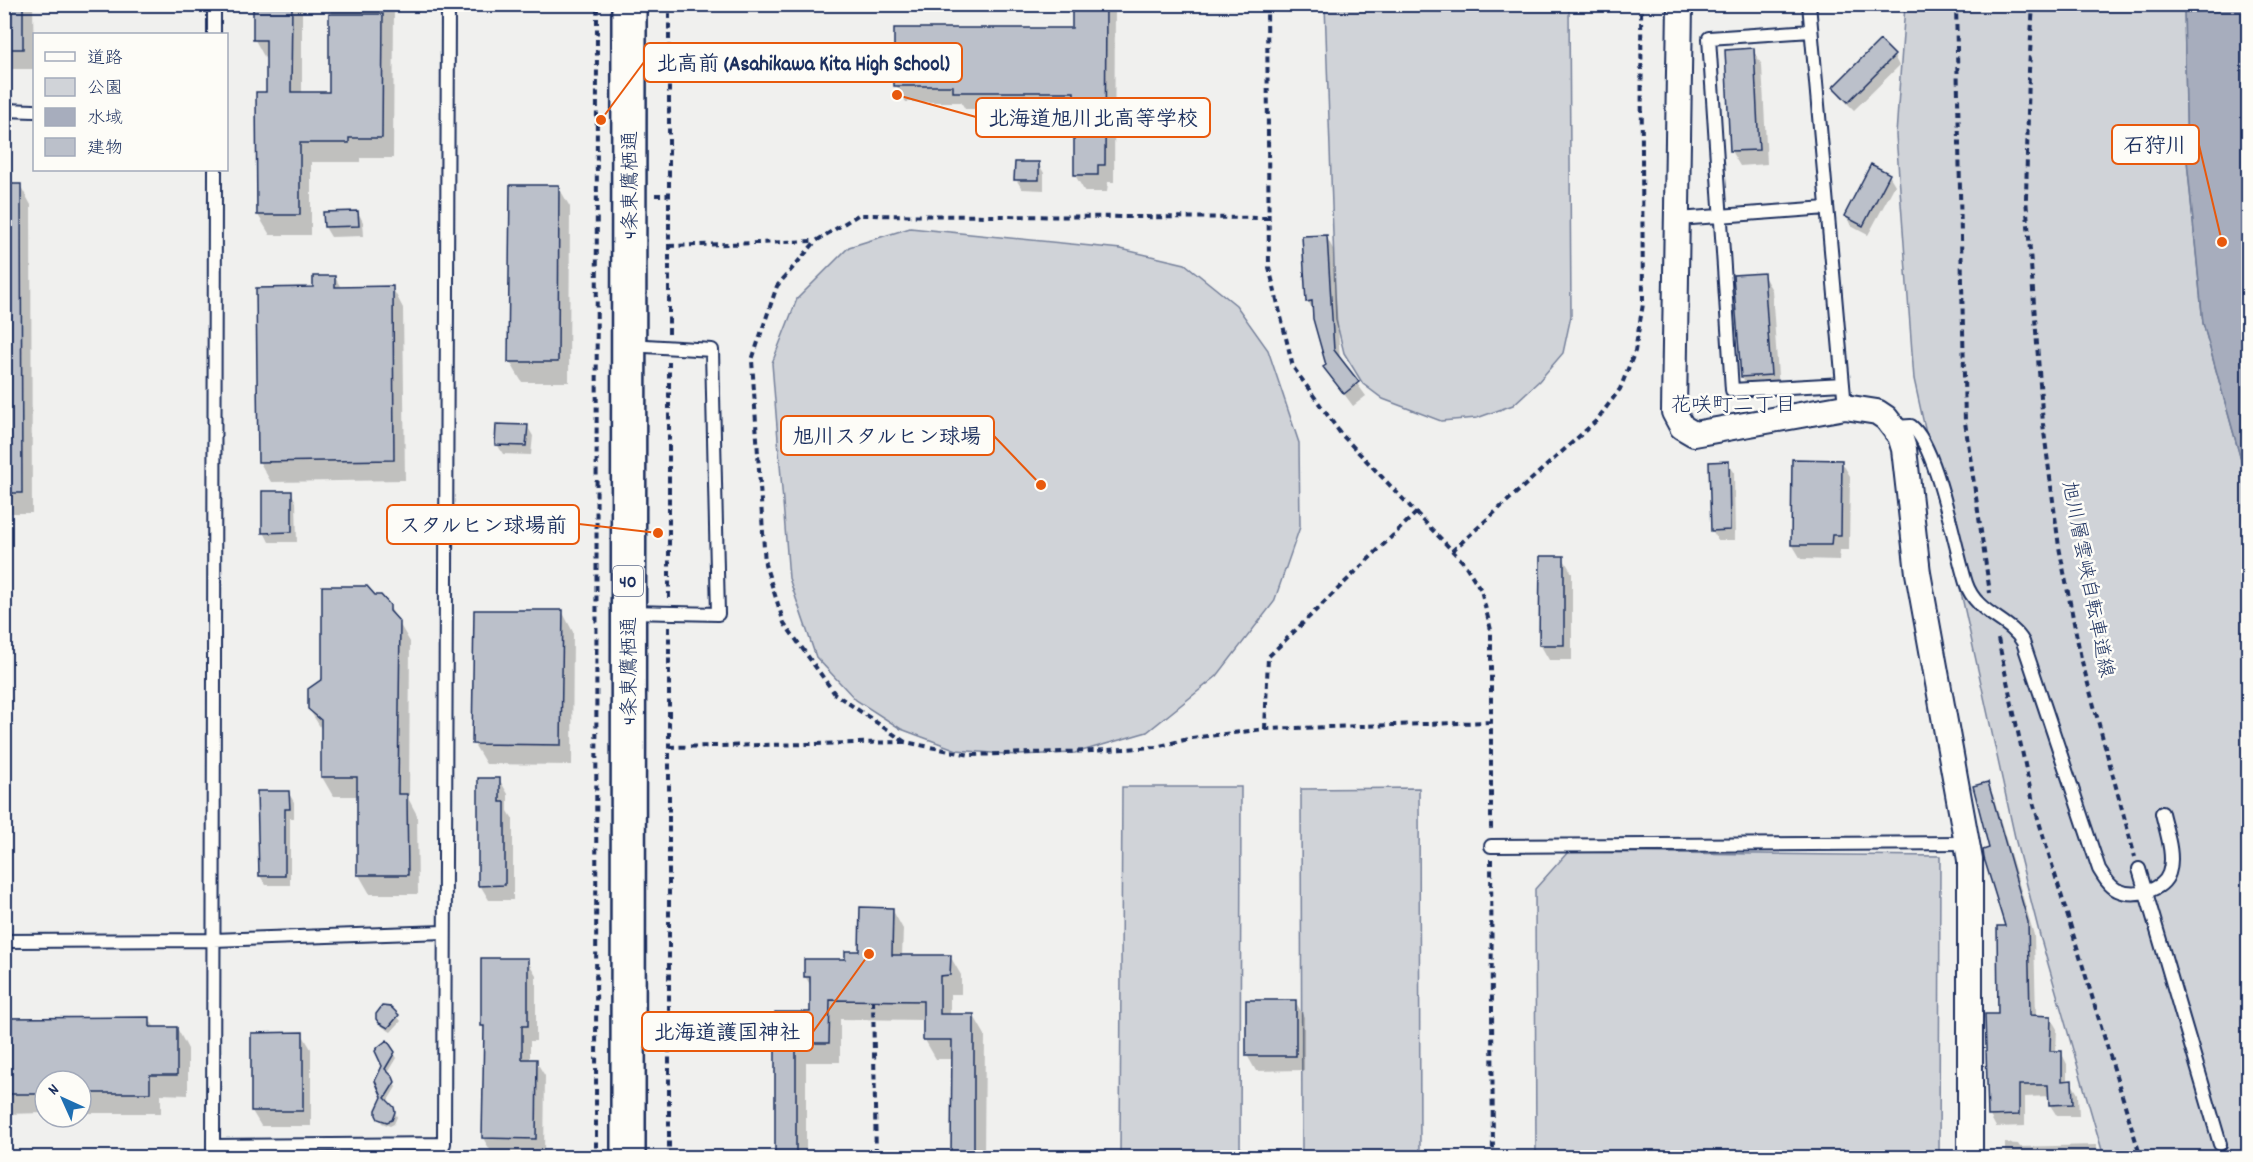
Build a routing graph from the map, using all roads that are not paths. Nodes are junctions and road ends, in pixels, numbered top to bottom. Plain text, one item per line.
1 (214, 4) edge
2 (448, 4) edge
3 (629, 4) edge
4 (1680, 4) edge
5 (1809, 4) edge
6 (1811, 31) junction
7 (214, 33) edge
8 (4, 110) edge
9 (33, 111) edge
10 (215, 171) edge
11 (1827, 208) junction
12 (1722, 217) junction
13 (1678, 219) junction
14 (629, 345) junction
15 (1844, 395) junction
16 (1894, 427) junction
17 (628, 612) junction
18 (2162, 813) dead end
19 (1967, 843) junction
20 (1491, 846) road end
21 (2139, 869) road end
22 (2145, 892) junction
23 (444, 932) junction
24 (4, 940) edge
25 (213, 940) junction
26 (2220, 1144) dead end
27 (213, 1152) edge
28 (628, 1158) edge
29 (1970, 1158) edge

1 - 7 lane
2 - 23 lane
3 - 14 highway, 4条東鷹栖通 / 40
4 - 13 street
5 - 6 lane
6 - 11 lane
6 - 12 lane
8 - 9 lane
10 - 25 lane
11 - 12 lane
11 - 15 lane
12 - 13 lane
12 - 15 lane
13 - 15 street
14 - 17 highway, 4条東鷹栖通 / 40
14 - 17 lane
15 - 16 street
16 - 19 street
16 - 22 lane
17 - 28 highway, 4条東鷹栖通 / 40
18 - 22 lane
19 - 20 lane
19 - 29 street
21 - 22 lane
22 - 26 lane
23 - 25 lane
23 - 27 lane
24 - 25 lane
25 - 27 lane

